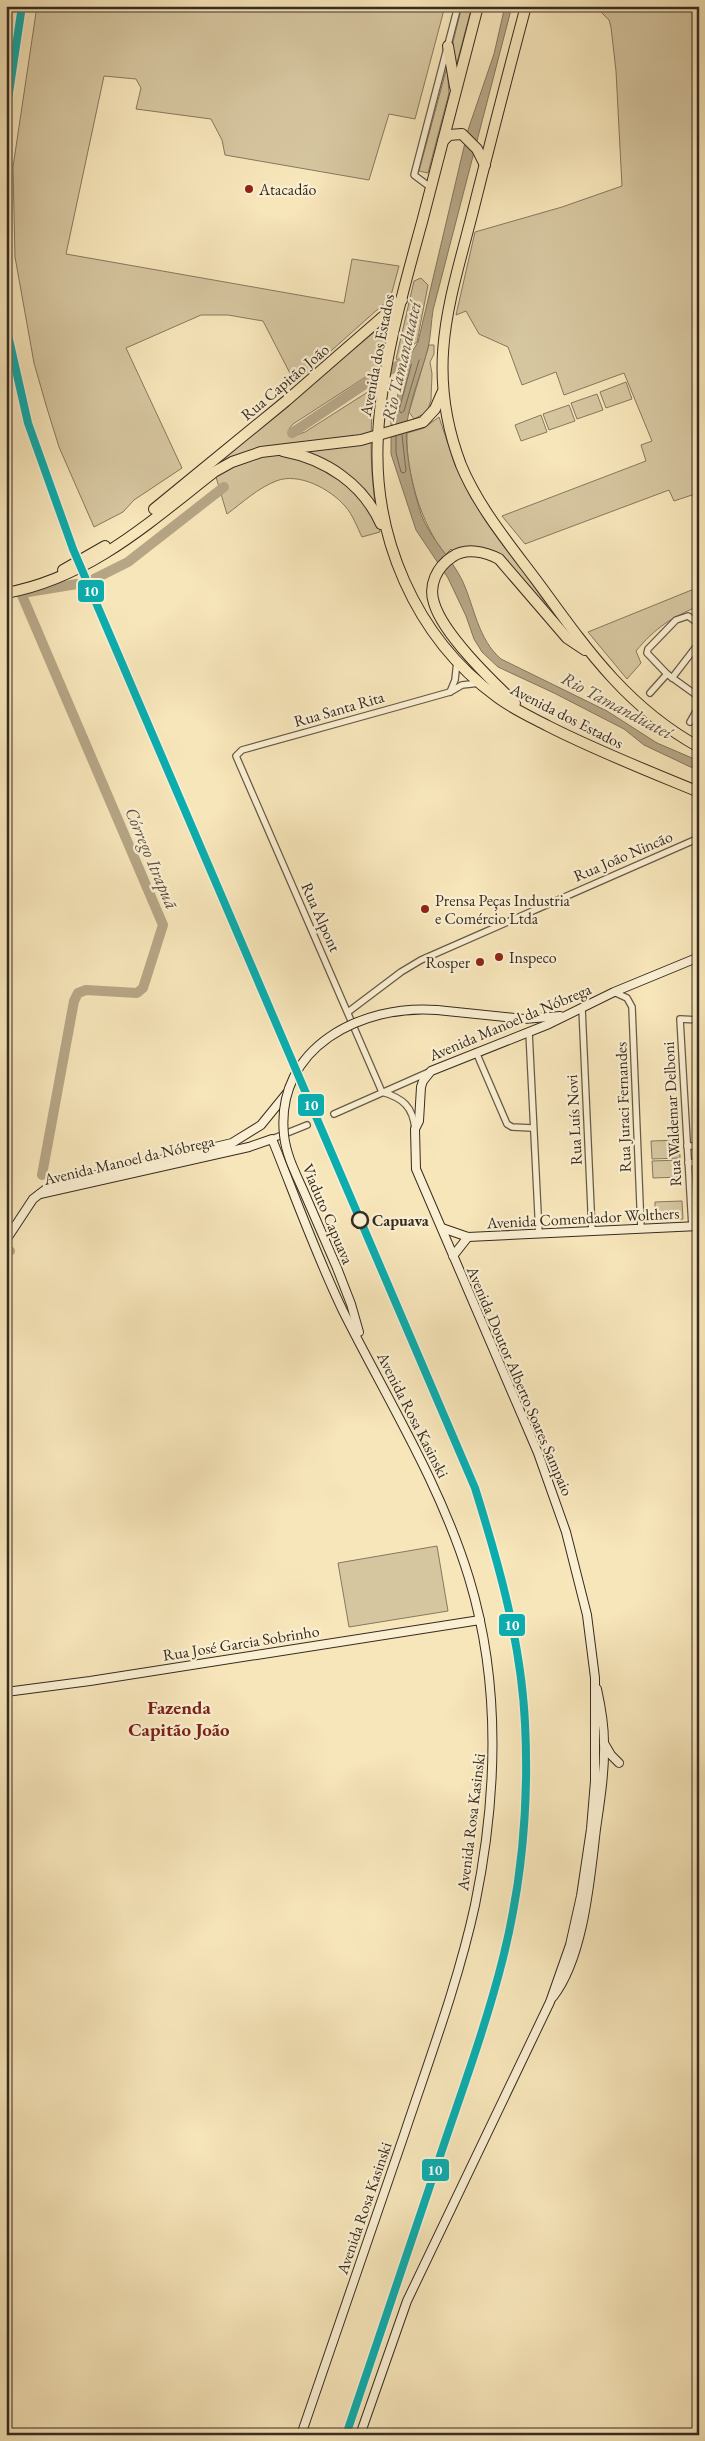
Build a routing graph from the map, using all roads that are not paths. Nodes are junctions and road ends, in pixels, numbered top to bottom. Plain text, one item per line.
1 (458, 6) edge
2 (478, 6) edge
3 (526, 6) edge
4 (448, 46) junction
5 (456, 91) junction
6 (443, 141) junction
7 (485, 165) junction
8 (430, 187) junction
9 (402, 300) junction
10 (443, 392) junction
11 (378, 436) junction
12 (274, 450) junction
13 (187, 488) junction
14 (387, 537) junction
15 (6, 586) edge
16 (6, 593) edge
17 (699, 624) edge
18 (699, 643) edge
19 (588, 652) junction
20 (457, 661) junction
21 (666, 674) junction
22 (672, 678) junction
23 (480, 683) junction
24 (450, 692) junction
25 (650, 693) dead end
26 (698, 695) edge
27 (699, 706) edge
28 (526, 715) junction
29 (690, 722) dead end
30 (699, 747) edge
31 (237, 753) joint
32 (699, 792) edge
33 (699, 838) edge
34 (699, 956) edge
35 (614, 992) junction
36 (582, 1008) junction
37 (348, 1012) junction
38 (567, 1015) junction
39 (699, 1020) edge
40 (529, 1032) junction
41 (476, 1052) junction
42 (431, 1071) junction
43 (382, 1092) junction
44 (287, 1093) junction
45 (334, 1114) dead end
46 (307, 1125) dead end
47 (532, 1128) junction
48 (415, 1129) junction
49 (272, 1139) junction
50 (688, 1146) junction
51 (699, 1146) edge
52 (699, 1162) edge
53 (688, 1163) junction
54 (40, 1194) junction
55 (695, 1227) edge
56 (442, 1228) junction
57 (641, 1229) junction
58 (592, 1232) junction
59 (539, 1234) junction
60 (468, 1237) junction
61 (6, 1240) edge
62 (453, 1256) junction
63 (362, 1344) junction
64 (480, 1620) junction
65 (595, 1678) junction
66 (6, 1692) edge
67 (594, 1740) junction
68 (604, 1743) junction
69 (619, 1763) dead end
70 (604, 1764) junction
71 (595, 1781) junction
72 (576, 1918) junction
73 (577, 1942) junction
74 (568, 1953) junction
75 (550, 2002) junction
76 (301, 2435) edge
77 (360, 2435) edge

1 - 4 street
2 - 5 highway, Avenida dos Estados
3 - 7 highway
4 - 5 highway
4 - 8 street
5 - 6 highway, Avenida dos Estados
6 - 7 highway
6 - 8 highway, Avenida dos Estados
7 - 10 highway
8 - 9 highway, Avenida dos Estados
9 - 11 highway, Avenida dos Estados
9 - 13 highway, Rua Capitão João
10 - 11 highway
10 - 19 highway
11 - 12 highway
11 - 14 highway, Avenida dos Estados
12 - 13 highway
12 - 14 highway
13 - 15 highway
13 - 16 highway
14 - 20 highway, Avenida dos Estados
17 - 21 street
18 - 22 street
19 - 28 highway
19 - 30 highway
20 - 23 highway, Avenida dos Estados
20 - 24 street
21 - 22 street
21 - 25 street
22 - 26 street
23 - 24 street, Rua Santa Rita
23 - 28 highway, Avenida dos Estados
24 - 31 street, Rua Santa Rita
27 - 29 street
28 - 32 highway, Avenida dos Estados
31 - 37 street, Rua Alpont
33 - 37 street, Rua João Nincão
34 - 35 main road, Avenida Manoel da Nóbrega
35 - 36 main road, Avenida Manoel da Nóbrega
35 - 57 street, Rua Juraci Fernandes
36 - 38 main road, Avenida Manoel da Nóbrega
36 - 58 street, Rua Luís Novi
37 - 43 street, Rua Alpont
38 - 40 main road, Avenida Manoel da Nóbrega
38 - 44 main road, Viaduto Capuava, bridge
39 - 50 street, Rua Waldemar Delboni
40 - 41 main road, Avenida Manoel da Nóbrega
40 - 47 street
41 - 42 main road, Avenida Manoel da Nóbrega
41 - 47 street
42 - 43 street, Avenida Manoel da Nóbrega
42 - 48 main road, Avenida Doutor Alberto Soares Sampaio
43 - 45 street, Avenida Manoel da Nóbrega
43 - 48 street, Avenida Doutor Alberto Soares Sampaio
44 - 54 main road, Viaduto Capuava
44 - 63 main road, Viaduto Capuava, bridge
46 - 49 street, Avenida Manoel da Nóbrega
47 - 59 street
48 - 56 main road, Avenida Doutor Alberto Soares Sampaio
49 - 54 main road, Avenida Manoel da Nóbrega
49 - 63 main road, Avenida Rosa Kasinski
50 - 51 street
50 - 53 street, Rua Waldemar Delboni
52 - 53 street
53 - 55 street, Rua Waldemar Delboni
54 - 61 main road, Avenida Manoel da Nóbrega
55 - 57 main road, Avenida Comendador Wolthers
56 - 60 main road, Avenida Comendador Wolthers
56 - 62 main road, Avenida Doutor Alberto Soares Sampaio
57 - 58 main road, Avenida Comendador Wolthers
58 - 59 main road, Avenida Comendador Wolthers
59 - 60 main road, Avenida Comendador Wolthers
60 - 62 main road, Avenida Comendador Wolthers
62 - 65 main road, Avenida Doutor Alberto Soares Sampaio
63 - 64 main road, Avenida Rosa Kasinski
64 - 66 main road, Rua José Garcia Sobrinho
64 - 76 main road, Avenida Rosa Kasinski
65 - 67 main road, Avenida Doutor Alberto Soares Sampaio
65 - 68 main road, Avenida Doutor Alberto Soares Sampaio
67 - 70 main road
67 - 71 main road, Avenida Doutor Alberto Soares Sampaio
68 - 69 main road
68 - 70 main road, Avenida Doutor Alberto Soares Sampaio
70 - 71 main road
70 - 73 main road, Avenida Doutor Alberto Soares Sampaio
71 - 72 main road, Avenida Doutor Alberto Soares Sampaio
72 - 73 main road
72 - 74 main road, Avenida Doutor Alberto Soares Sampaio
73 - 74 main road
73 - 75 main road, Avenida Doutor Alberto Soares Sampaio
74 - 75 main road, Avenida Doutor Alberto Soares Sampaio
75 - 77 main road, Avenida Doutor Alberto Soares Sampaio

